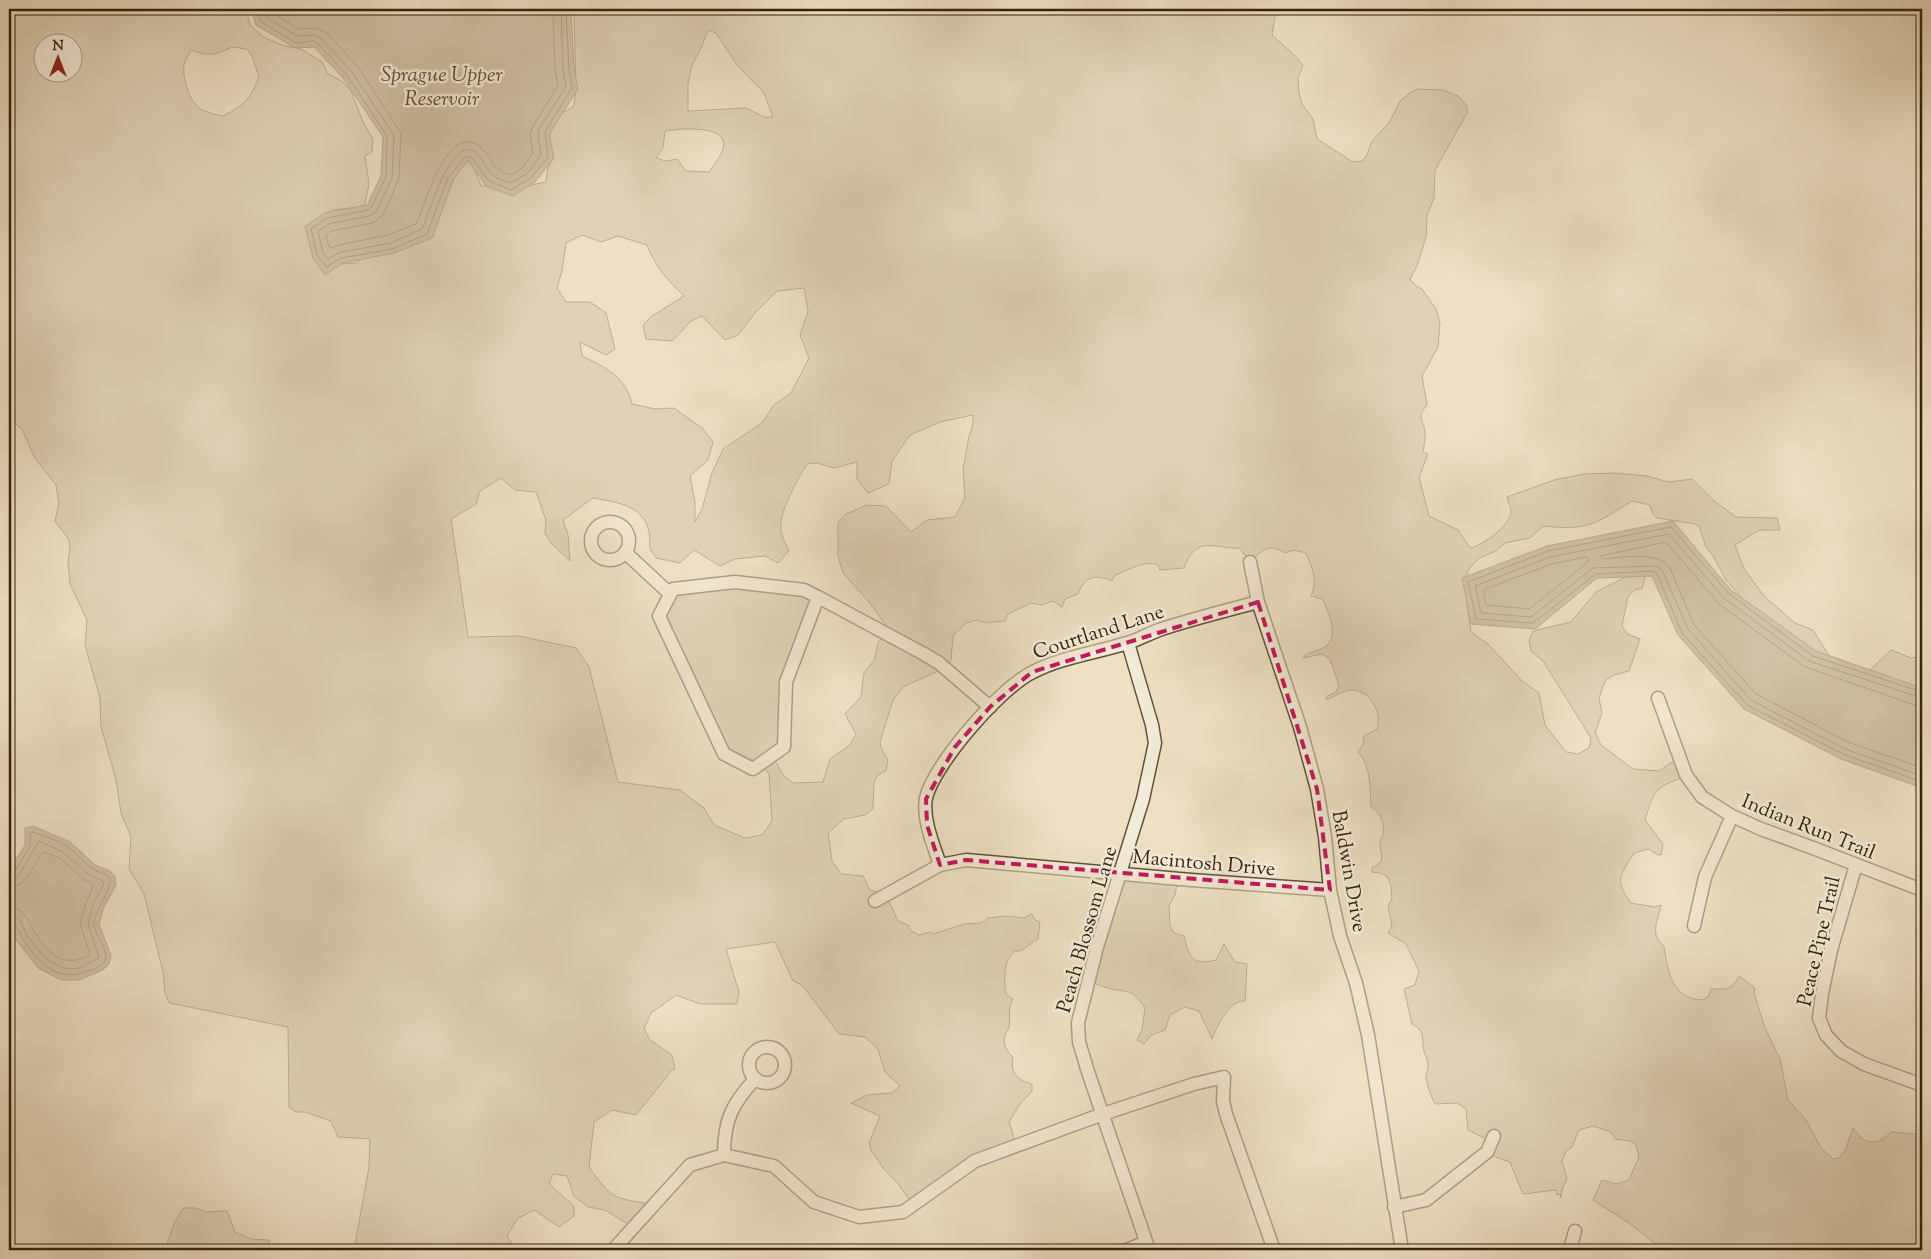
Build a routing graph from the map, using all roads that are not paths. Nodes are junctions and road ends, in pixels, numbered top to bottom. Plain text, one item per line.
1 (626, 553) dead end
2 (1250, 562) dead end
3 (670, 594) junction
4 (818, 597) junction
5 (1258, 602) junction
6 (1128, 643) junction
7 (1658, 698) dead end
8 (990, 707) junction
9 (1732, 816) junction
10 (940, 865) junction
11 (1856, 865) junction
12 (1121, 873) junction
13 (1330, 890) junction
14 (1922, 890) edge
15 (875, 901) dead end
16 (1694, 926) dead end
17 (755, 1079) dead end
18 (1922, 1085) edge
19 (1103, 1114) junction
20 (1494, 1136) dead end
21 (724, 1155) junction
22 (1394, 1207) junction
23 (1574, 1232) dead end
24 (1147, 1246) edge
25 (613, 1250) edge
26 (1127, 1250) edge
27 (1274, 1250) edge
28 (1402, 1250) edge
29 (1570, 1250) edge

1 - 3 street
2 - 5 street, Baldwin Drive
3 - 4 street
3 - 4 street
4 - 8 street
5 - 6 street, Courtland Lane
5 - 13 street, Baldwin Drive
6 - 8 street, Courtland Lane
6 - 12 street, Peach Blossom Lane
7 - 9 street, Indian Run Trail
8 - 10 street, Courtland Lane
9 - 11 street, Indian Run Trail
9 - 16 street
10 - 12 street, Macintosh Drive
10 - 15 street, Macintosh Drive
11 - 14 street, Indian Run Trail
11 - 18 street, Peace Pipe Trail
12 - 13 street, Macintosh Drive
12 - 19 street, Peach Blossom Lane
13 - 22 street, Baldwin Drive
17 - 21 street
19 - 21 street
19 - 24 street, Peach Blossom Lane
19 - 27 street
20 - 22 street
21 - 25 street
22 - 28 street, Baldwin Drive
23 - 29 street
24 - 26 street

